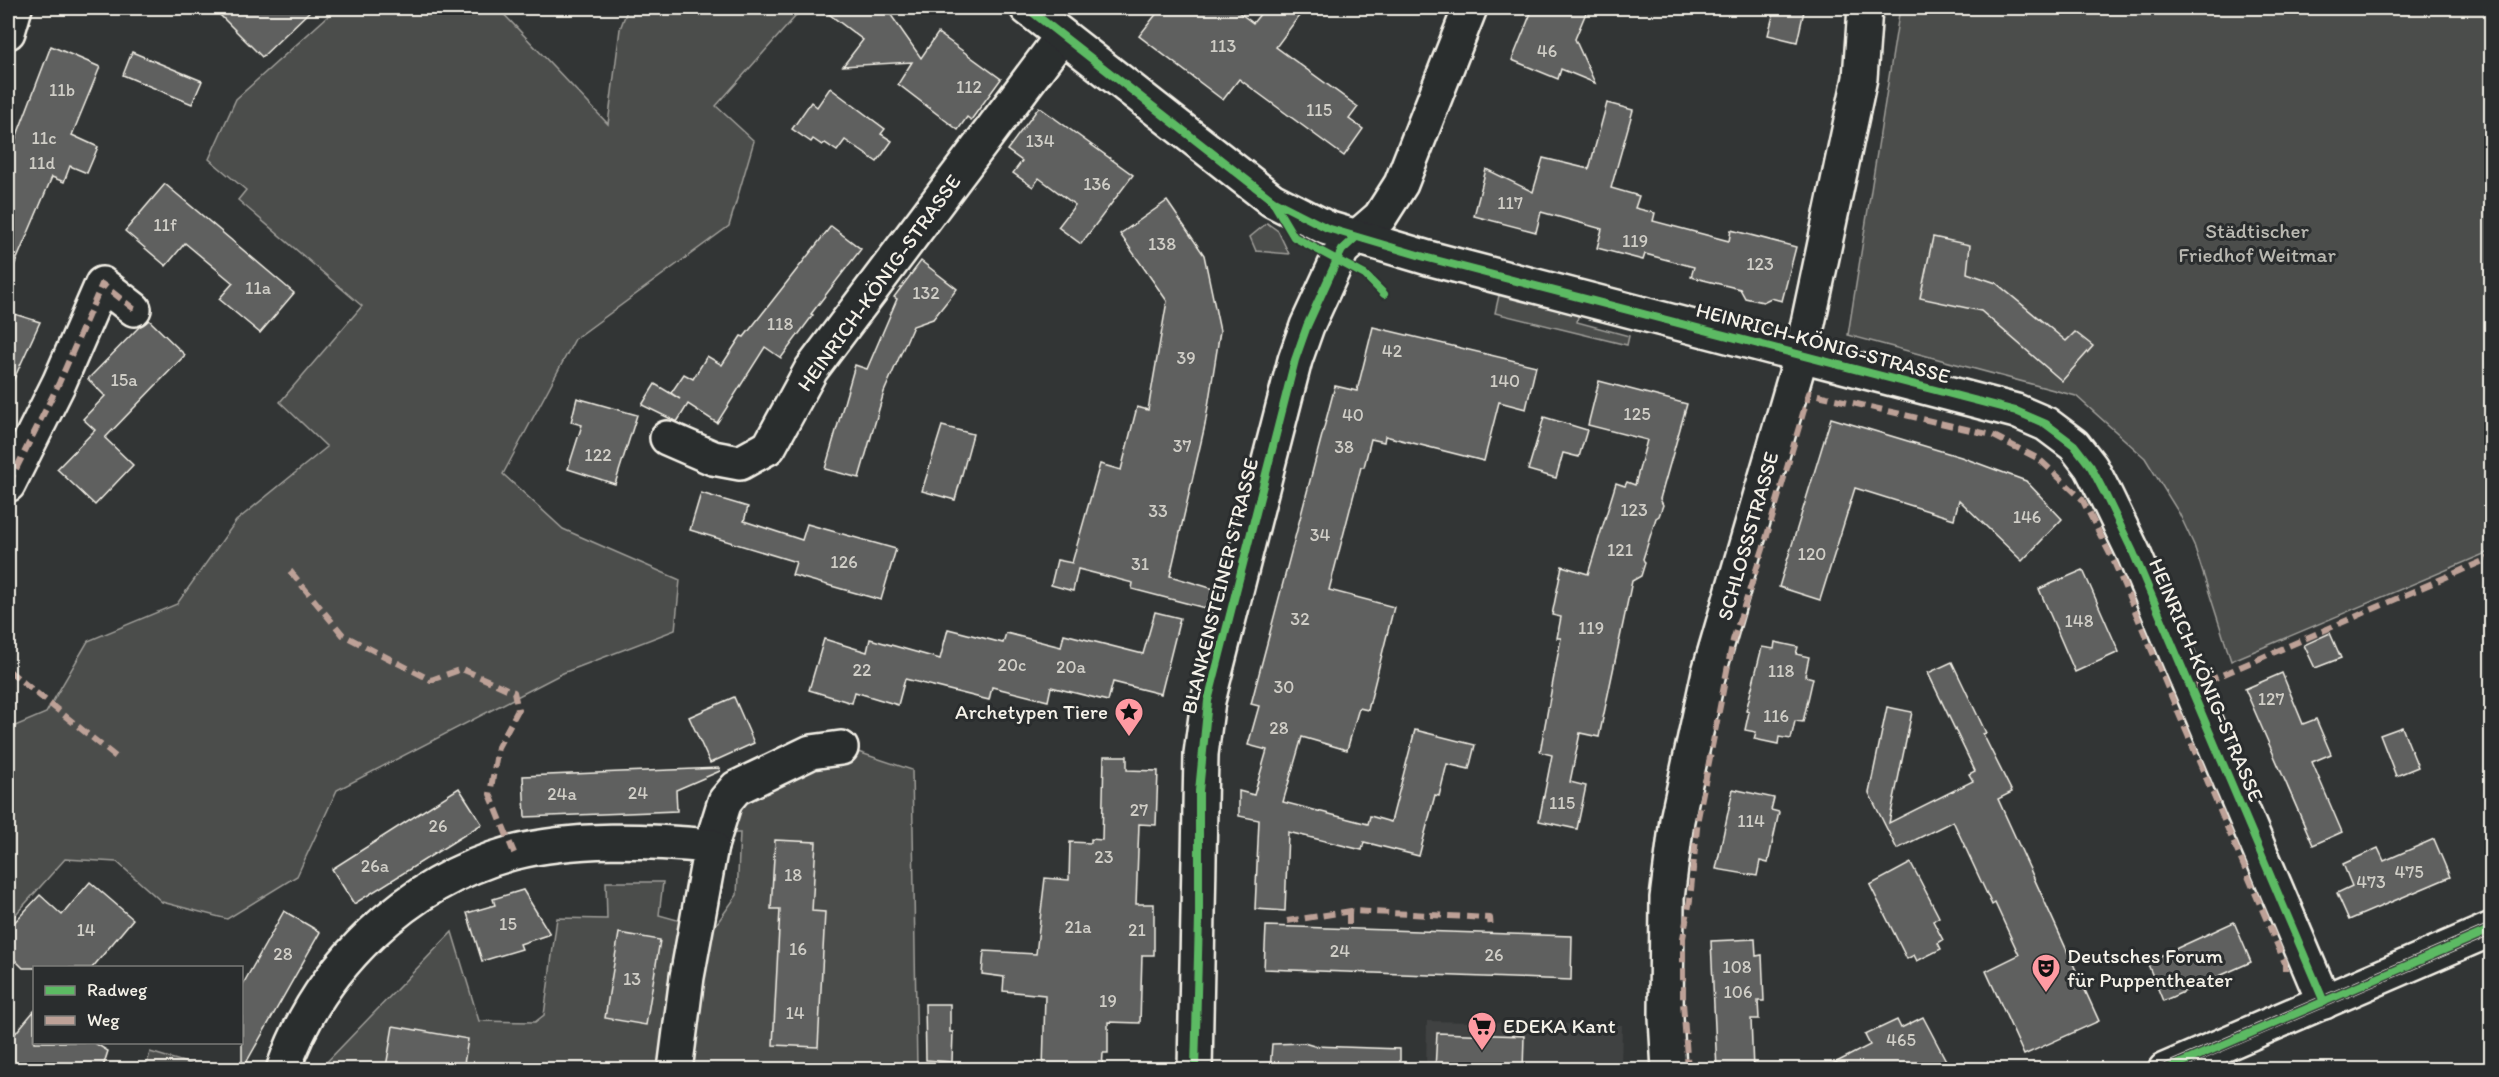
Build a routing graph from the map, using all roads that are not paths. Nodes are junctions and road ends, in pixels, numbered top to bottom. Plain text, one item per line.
1 (15, 8) edge
2 (1026, 8) edge
3 (1470, 8) edge
4 (1865, 8) edge
5 (8, 32) edge
6 (1062, 36) junction
7 (1355, 238) junction
8 (134, 309) dead end
9 (1801, 356) junction
10 (667, 438) dead end
11 (8, 485) edge
12 (842, 748) dead end
13 (711, 846) junction
14 (2492, 928) edge
15 (2324, 1002) junction
16 (283, 1070) edge
17 (675, 1070) edge
18 (1195, 1070) edge
19 (1668, 1070) edge
20 (2165, 1070) edge

1 - 5 street
2 - 6 street, HEINRICH-KÖNIG-STRASSE
3 - 7 street, BLANKENSTEINER STRASSE
4 - 9 street, SCHLOSSSTRASSE
6 - 7 street, HEINRICH-KÖNIG-STRASSE
6 - 10 street, HEINRICH-KÖNIG-STRASSE
7 - 9 street, HEINRICH-KÖNIG-STRASSE
7 - 18 street, BLANKENSTEINER STRASSE
8 - 11 street
9 - 15 street, HEINRICH-KÖNIG-STRASSE
9 - 19 street, SCHLOSSSTRASSE
12 - 13 street
13 - 16 street
13 - 17 street
14 - 15 street
15 - 20 street

